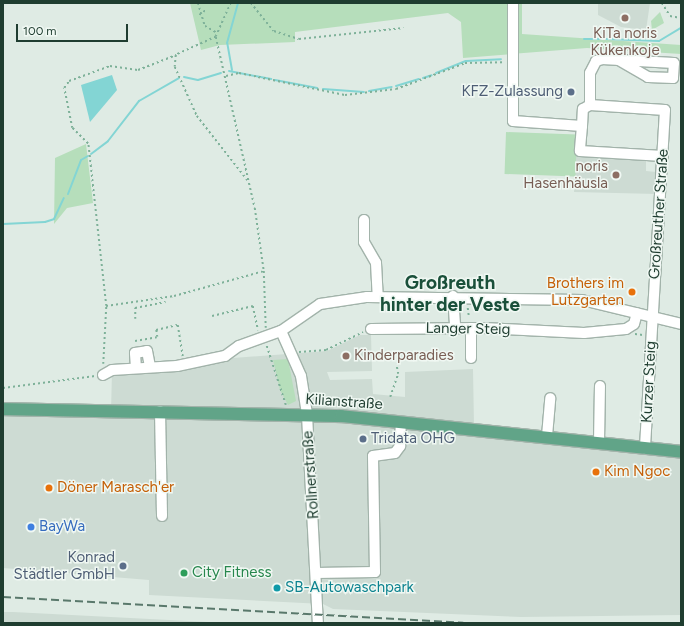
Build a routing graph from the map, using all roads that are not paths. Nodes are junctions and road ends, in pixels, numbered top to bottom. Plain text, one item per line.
1 (513, 3) edge
2 (619, 60) junction
3 (590, 105) junction
4 (582, 126) junction
5 (663, 156) junction
6 (364, 220) dead end
7 (378, 296) junction
8 (453, 296) junction
9 (637, 313) junction
10 (652, 317) junction
11 (681, 324) edge
12 (455, 327) junction
13 (471, 328) junction
14 (371, 329) road end
15 (281, 331) junction
16 (471, 358) dead end
17 (150, 367) junction
18 (136, 368) junction
19 (103, 374) road end
20 (600, 386) dead end
21 (550, 398) dead end
22 (3, 410) edge
23 (160, 411) junction
24 (307, 415) junction
25 (401, 422) junction
26 (547, 436) junction
27 (599, 442) junction
28 (645, 448) junction
29 (681, 452) edge
30 (162, 516) dead end
31 (316, 573) junction
32 (318, 623) edge

1 - 4 street
2 - 2 street
2 - 3 street
3 - 4 street
3 - 5 street, Großreuther Straße
4 - 5 street
5 - 10 street, Großreuther Straße
6 - 7 street
7 - 8 street
7 - 15 street
8 - 9 street
8 - 12 street
9 - 10 street
9 - 13 street, Langer Steig
10 - 11 street
10 - 28 street, Kurzer Steig
12 - 13 street, Langer Steig
12 - 14 street, Langer Steig
13 - 16 street
15 - 17 street
15 - 24 street, Rollnerstraße
17 - 18 street
17 - 18 street
18 - 19 street
20 - 27 street
21 - 26 street
22 - 23 main road, Kilianstraße
23 - 24 main road, Kilianstraße
23 - 30 street
24 - 25 main road, Kilianstraße
24 - 31 street, Rollnerstraße
25 - 26 main road, Kilianstraße
25 - 31 street
26 - 27 main road, Kilianstraße
27 - 28 main road, Kilianstraße
28 - 29 main road, Kilianstraße
31 - 32 street, Rollnerstraße

